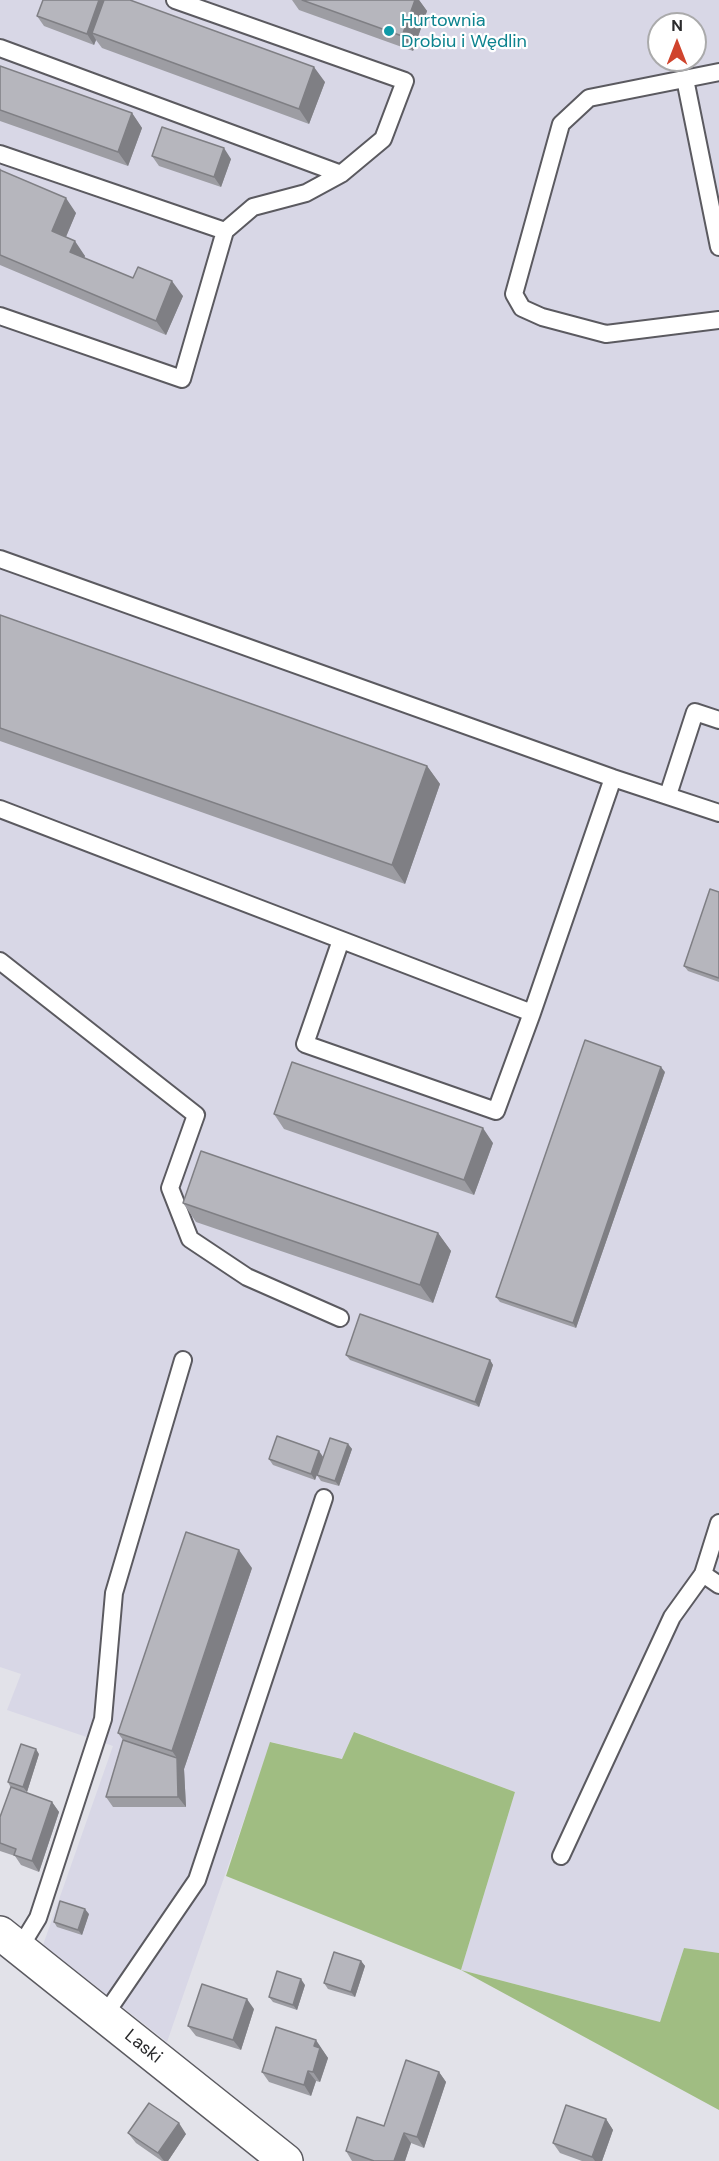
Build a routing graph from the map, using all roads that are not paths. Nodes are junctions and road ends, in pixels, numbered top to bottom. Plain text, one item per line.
1 (175, 0) edge
2 (0, 48) edge
3 (719, 72) edge
4 (685, 79) junction
5 (0, 154) edge
6 (341, 174) junction
7 (225, 231) junction
8 (719, 247) edge
9 (0, 316) edge
10 (719, 320) edge
11 (0, 560) edge
12 (719, 720) edge
13 (613, 778) junction
14 (668, 795) junction
15 (0, 809) edge
16 (719, 813) edge
17 (341, 940) junction
18 (0, 961) edge
19 (532, 1013) junction
20 (340, 1318) dead end
21 (183, 1360) dead end
22 (324, 1498) dead end
23 (719, 1523) edge
24 (703, 1574) junction
25 (719, 1585) edge
26 (561, 1856) dead end
27 (10, 1941) edge
28 (104, 2016) junction
29 (286, 2161) edge

1 - 6 lane
2 - 6 lane
3 - 4 lane
4 - 8 lane
4 - 10 lane
5 - 7 lane
6 - 7 lane
7 - 9 lane
11 - 13 lane
12 - 14 lane
13 - 14 lane
13 - 19 lane
14 - 16 lane
15 - 17 lane
17 - 19 lane
17 - 19 lane
18 - 20 lane
21 - 27 lane
22 - 28 lane
23 - 24 lane
24 - 25 lane
24 - 26 lane
27 - 28 street, Laski
28 - 29 street, Laski

